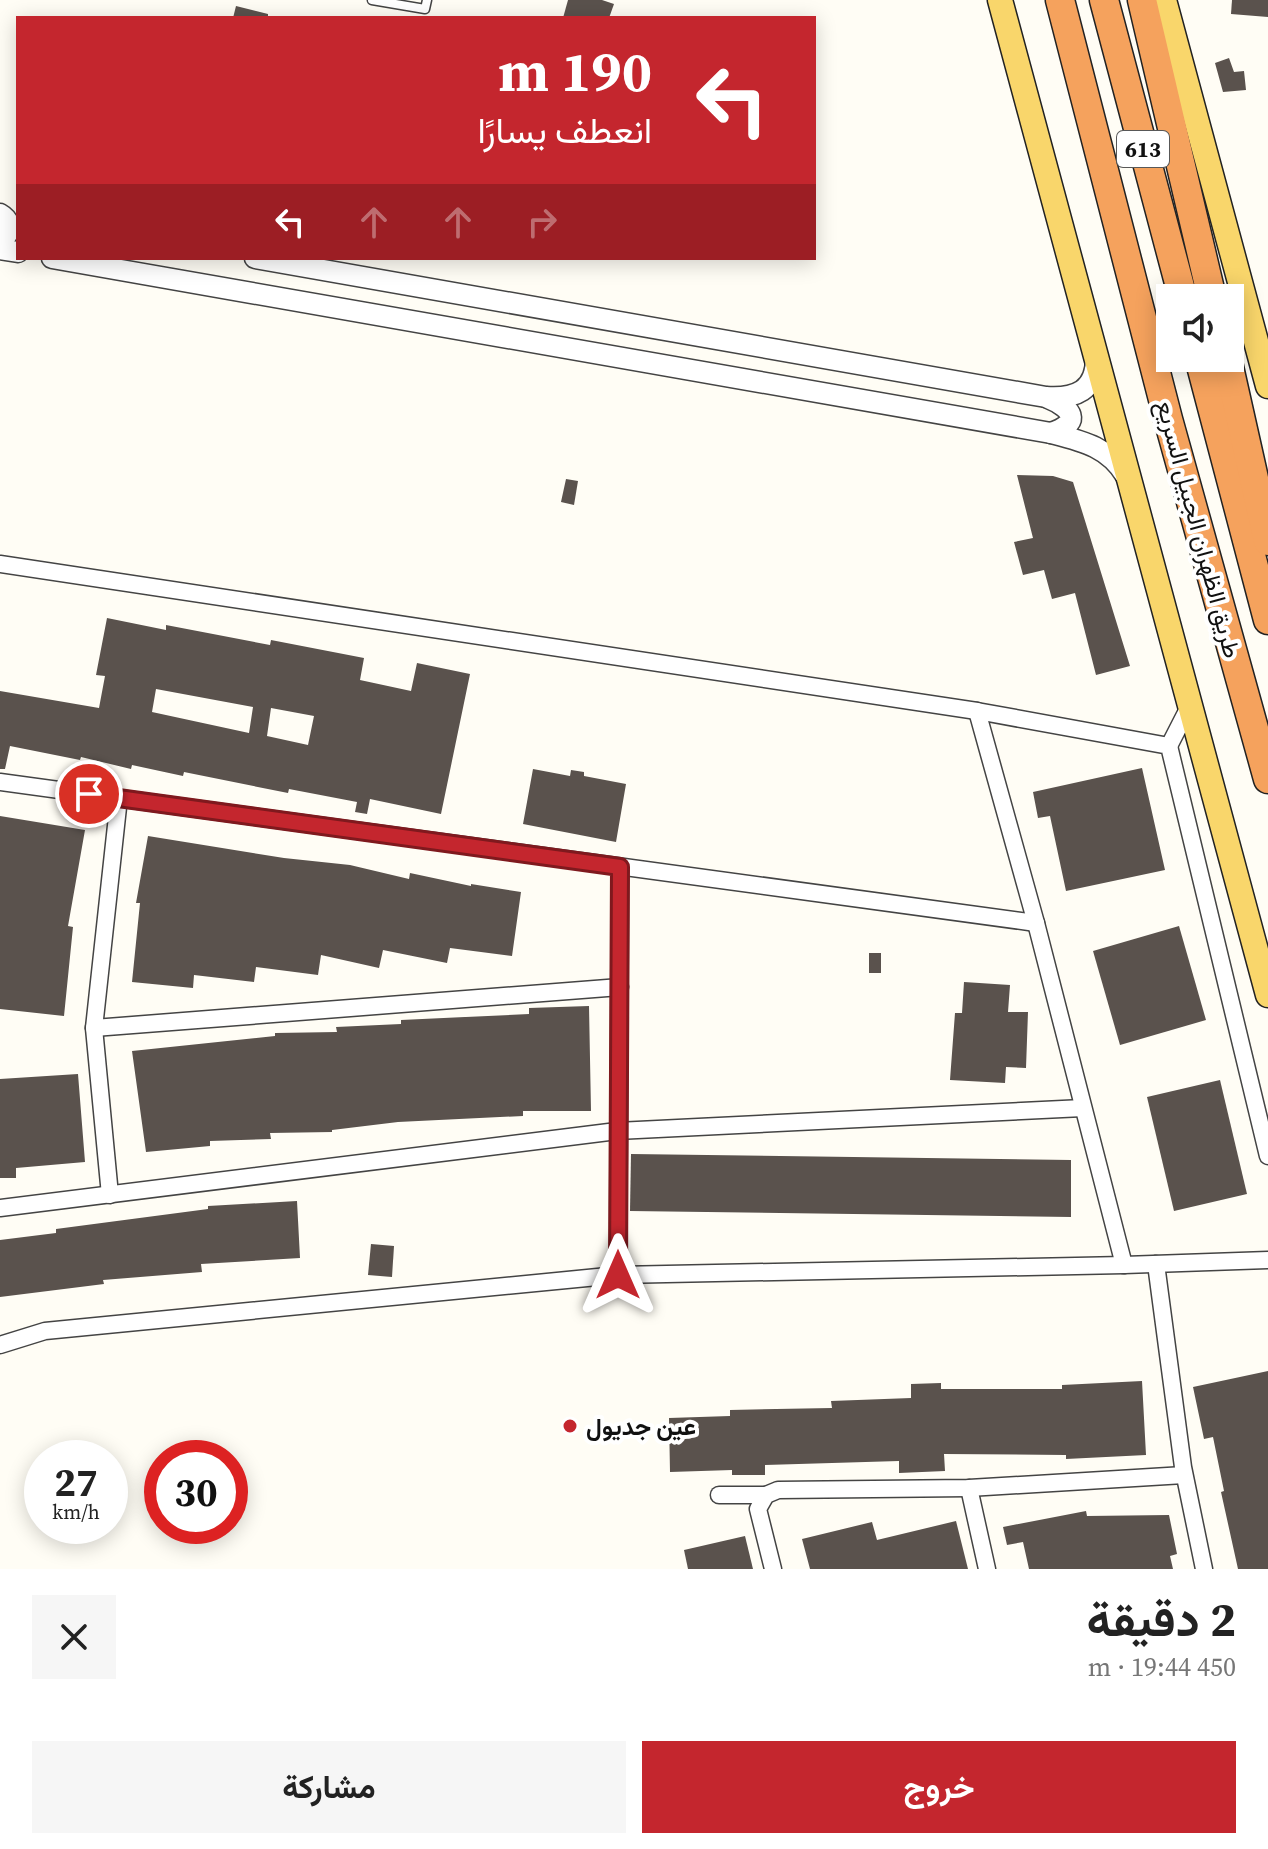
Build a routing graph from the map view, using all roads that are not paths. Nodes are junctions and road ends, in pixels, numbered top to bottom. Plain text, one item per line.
1 (372, 0) edge
2 (427, 0) edge
3 (1000, 0) edge
4 (1060, 0) edge
5 (1104, 0) edge
6 (1142, 0) edge
7 (1164, 0) edge
8 (0, 214) edge
9 (0, 238) edge
10 (63, 260) edge
11 (266, 260) edge
12 (1179, 284) edge
13 (1209, 284) edge
14 (1096, 350) junction
15 (1203, 372) edge
16 (1230, 372) edge
17 (1267, 381) edge
18 (1046, 397) junction
19 (1051, 433) junction
20 (1134, 492) junction
21 (1268, 541) edge
22 (0, 564) edge
23 (1268, 620) edge
24 (1190, 705) junction
25 (977, 711) junction
26 (1169, 746) junction
27 (1268, 779) edge
28 (0, 782) edge
29 (119, 798) junction
30 (620, 867) junction
31 (1036, 923) junction
32 (620, 987) junction
33 (1268, 995) edge
34 (94, 1028) junction
35 (1083, 1108) junction
36 (617, 1131) junction
37 (1268, 1156) edge
38 (110, 1195) junction
39 (0, 1208) edge
40 (1268, 1260) edge
41 (1156, 1264) junction
42 (1124, 1265) junction
43 (618, 1275) junction
44 (0, 1345) edge
45 (1184, 1475) junction
46 (969, 1488) junction
47 (719, 1495) dead end
48 (766, 1495) junction
49 (773, 1569) edge
50 (987, 1569) edge
51 (1204, 1569) edge

1 - 2 lane
3 - 14 main road
4 - 27 highway, طريق الظهران الجبيل السريع / 613
5 - 12 highway, 613
6 - 13 highway
7 - 17 main road, 613
8 - 9 street
10 - 19 street
11 - 18 street
14 - 18 street
14 - 20 main road
15 - 23 highway, طريق الظهران الجبيل السريع
16 - 21 highway
18 - 19 street
19 - 20 street
20 - 24 main road
22 - 25 street
24 - 26 street
24 - 33 main road
25 - 26 street
25 - 31 street
26 - 37 street
28 - 29 street
29 - 30 street
29 - 34 street
30 - 31 street
30 - 32 street
31 - 35 street
32 - 34 street
32 - 36 street
34 - 38 street
35 - 36 street
35 - 42 street
36 - 38 street
36 - 43 street
38 - 39 street
40 - 41 street
41 - 42 street
41 - 45 street
42 - 43 street
43 - 44 street
45 - 46 street
45 - 51 street
46 - 48 street
46 - 50 street
47 - 48 street
48 - 49 street

